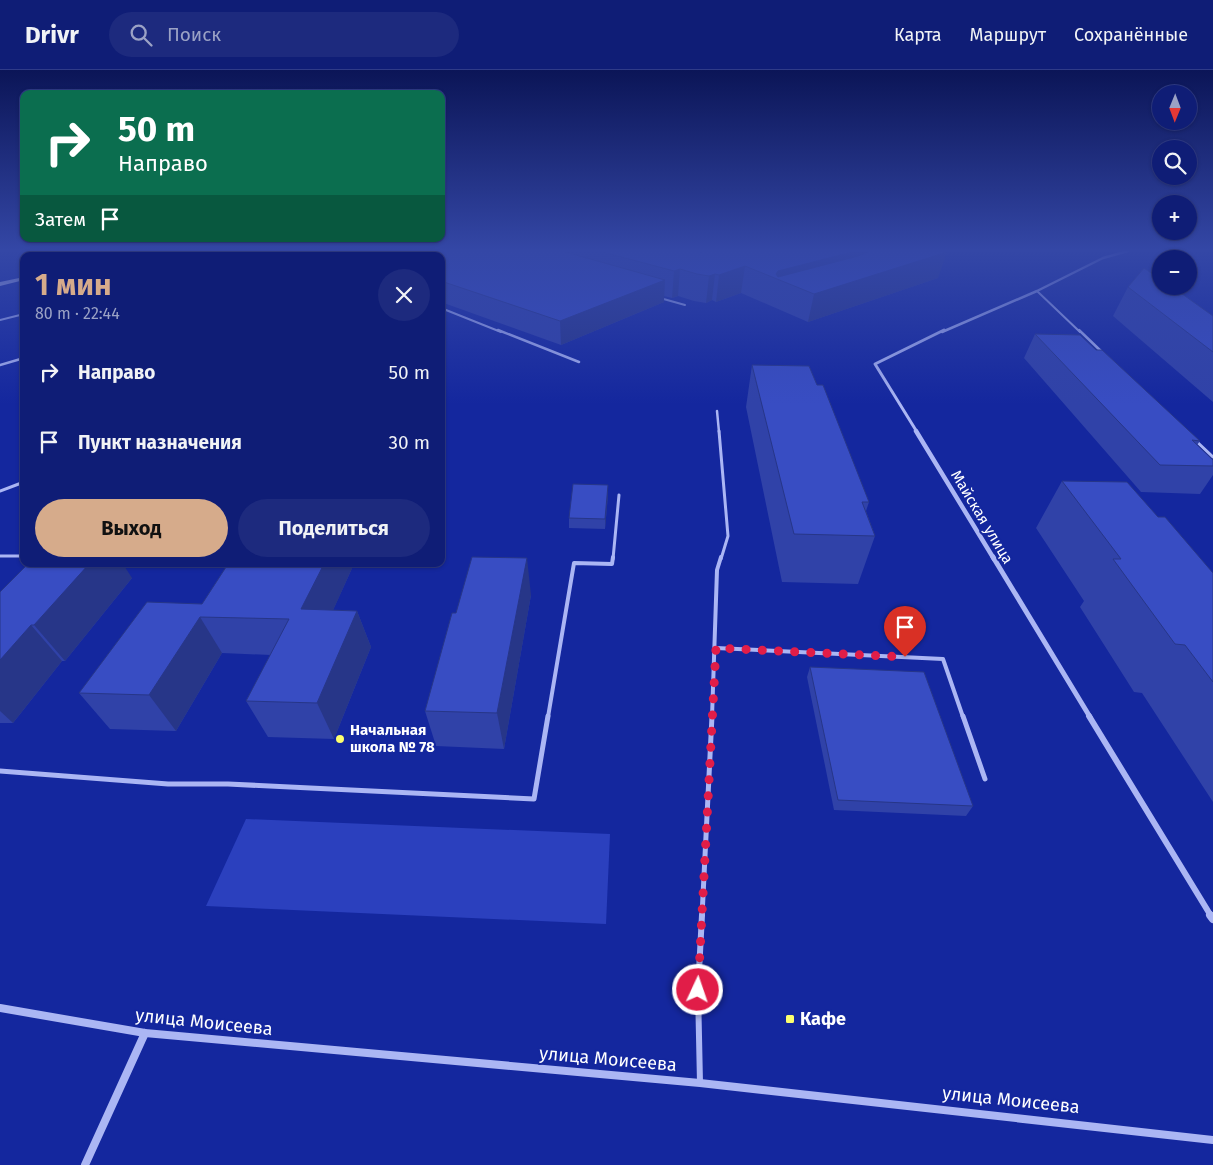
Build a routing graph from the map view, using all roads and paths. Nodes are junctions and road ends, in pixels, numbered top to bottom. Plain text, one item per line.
1 (676, 302) edge
2 (1011, 302) edge
3 (1049, 302) edge
4 (685, 305) dead end
5 (445, 310) edge
6 (20, 315) edge
7 (0, 320) edge
8 (1104, 354) edge
9 (20, 359) edge
10 (579, 362) dead end
11 (0, 365) edge
12 (717, 411) dead end
13 (1191, 436) edge
14 (1213, 457) edge
15 (20, 484) edge
16 (0, 491) edge
17 (619, 495) dead end
18 (0, 556) edge
19 (20, 556) edge
20 (716, 648) junction
21 (0, 771) edge
22 (985, 779) dead end
23 (1213, 919) edge
24 (0, 1008) edge
25 (145, 1033) junction
26 (700, 1083) junction
27 (1213, 1140) edge
28 (85, 1165) edge

1 - 4 lane
2 - 23 street, Майская улица
3 - 8 lane
5 - 10 lane
6 - 7 lane
9 - 11 lane
12 - 20 lane
13 - 14 lane
15 - 16 lane
17 - 21 lane
18 - 19 lane
20 - 22 lane
20 - 26 lane
24 - 25 street, улица Моисеева
25 - 26 street, улица Моисеева
25 - 28 street
26 - 27 street, улица Моисеева

